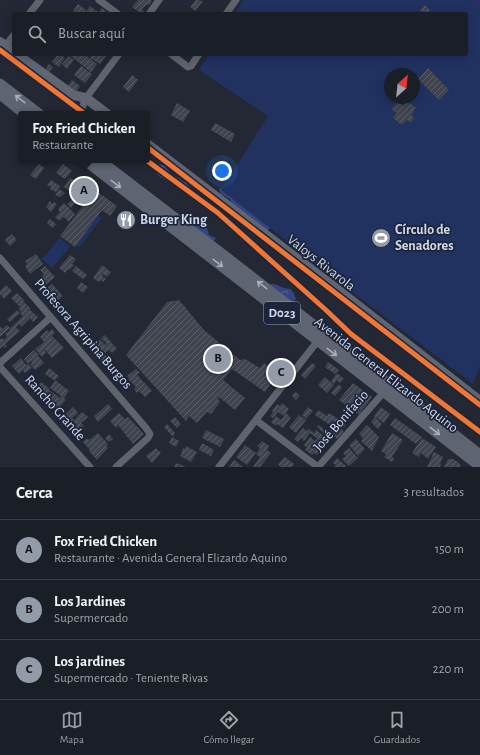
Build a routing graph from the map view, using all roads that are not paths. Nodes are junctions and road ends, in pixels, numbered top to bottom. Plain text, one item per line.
1 (40, 0) edge
2 (100, 0) edge
3 (159, 0) edge
4 (236, 0) edge
5 (31, 12) edge
6 (115, 12) edge
7 (150, 12) edge
8 (227, 12) edge
9 (12, 37) edge
10 (3, 44) edge
11 (12, 51) edge
12 (19, 56) edge
13 (118, 56) edge
14 (173, 56) edge
15 (198, 56) edge
16 (0, 84) edge
17 (0, 94) edge
18 (86, 98) junction
19 (21, 111) edge
20 (36, 111) edge
21 (82, 111) edge
22 (103, 111) edge
23 (150, 146) edge
24 (89, 163) edge
25 (103, 163) edge
26 (0, 258) edge
27 (51, 317) junction
28 (321, 337) junction
29 (0, 363) edge
30 (0, 366) edge
31 (384, 392) junction
32 (480, 401) edge
33 (256, 420) junction
34 (480, 456) edge
35 (480, 466) edge
36 (90, 467) edge
37 (116, 467) edge
38 (220, 467) edge
39 (318, 467) edge

1 - 5 street
2 - 6 street
3 - 7 street
4 - 8 street
9 - 10 street
10 - 11 street
12 - 18 street
13 - 18 street
14 - 15 street
20 -> 16 main road
17 - 19 main road
18 - 21 street
18 - 22 street
23 - 32 street, Valoys Rivarola
24 -> 28 main road, Avenida General Elizardo Aquino / D023
28 -> 25 main road, Avenida General Elizardo Aquino / D023
26 - 27 street, Profesora Agripina Burgos
27 - 29 street
27 - 37 street, Profesora Agripina Burgos
28 -> 31 main road, Avenida General Elizardo Aquino / D023
28 - 33 street
28 - 34 main road, Avenida General Elizardo Aquino / D023
30 - 36 street, Rancho Grande
31 -> 35 main road, Avenida General Elizardo Aquino / D023
31 - 39 street, José Bonifacio
33 - 38 street
33 - 39 street

